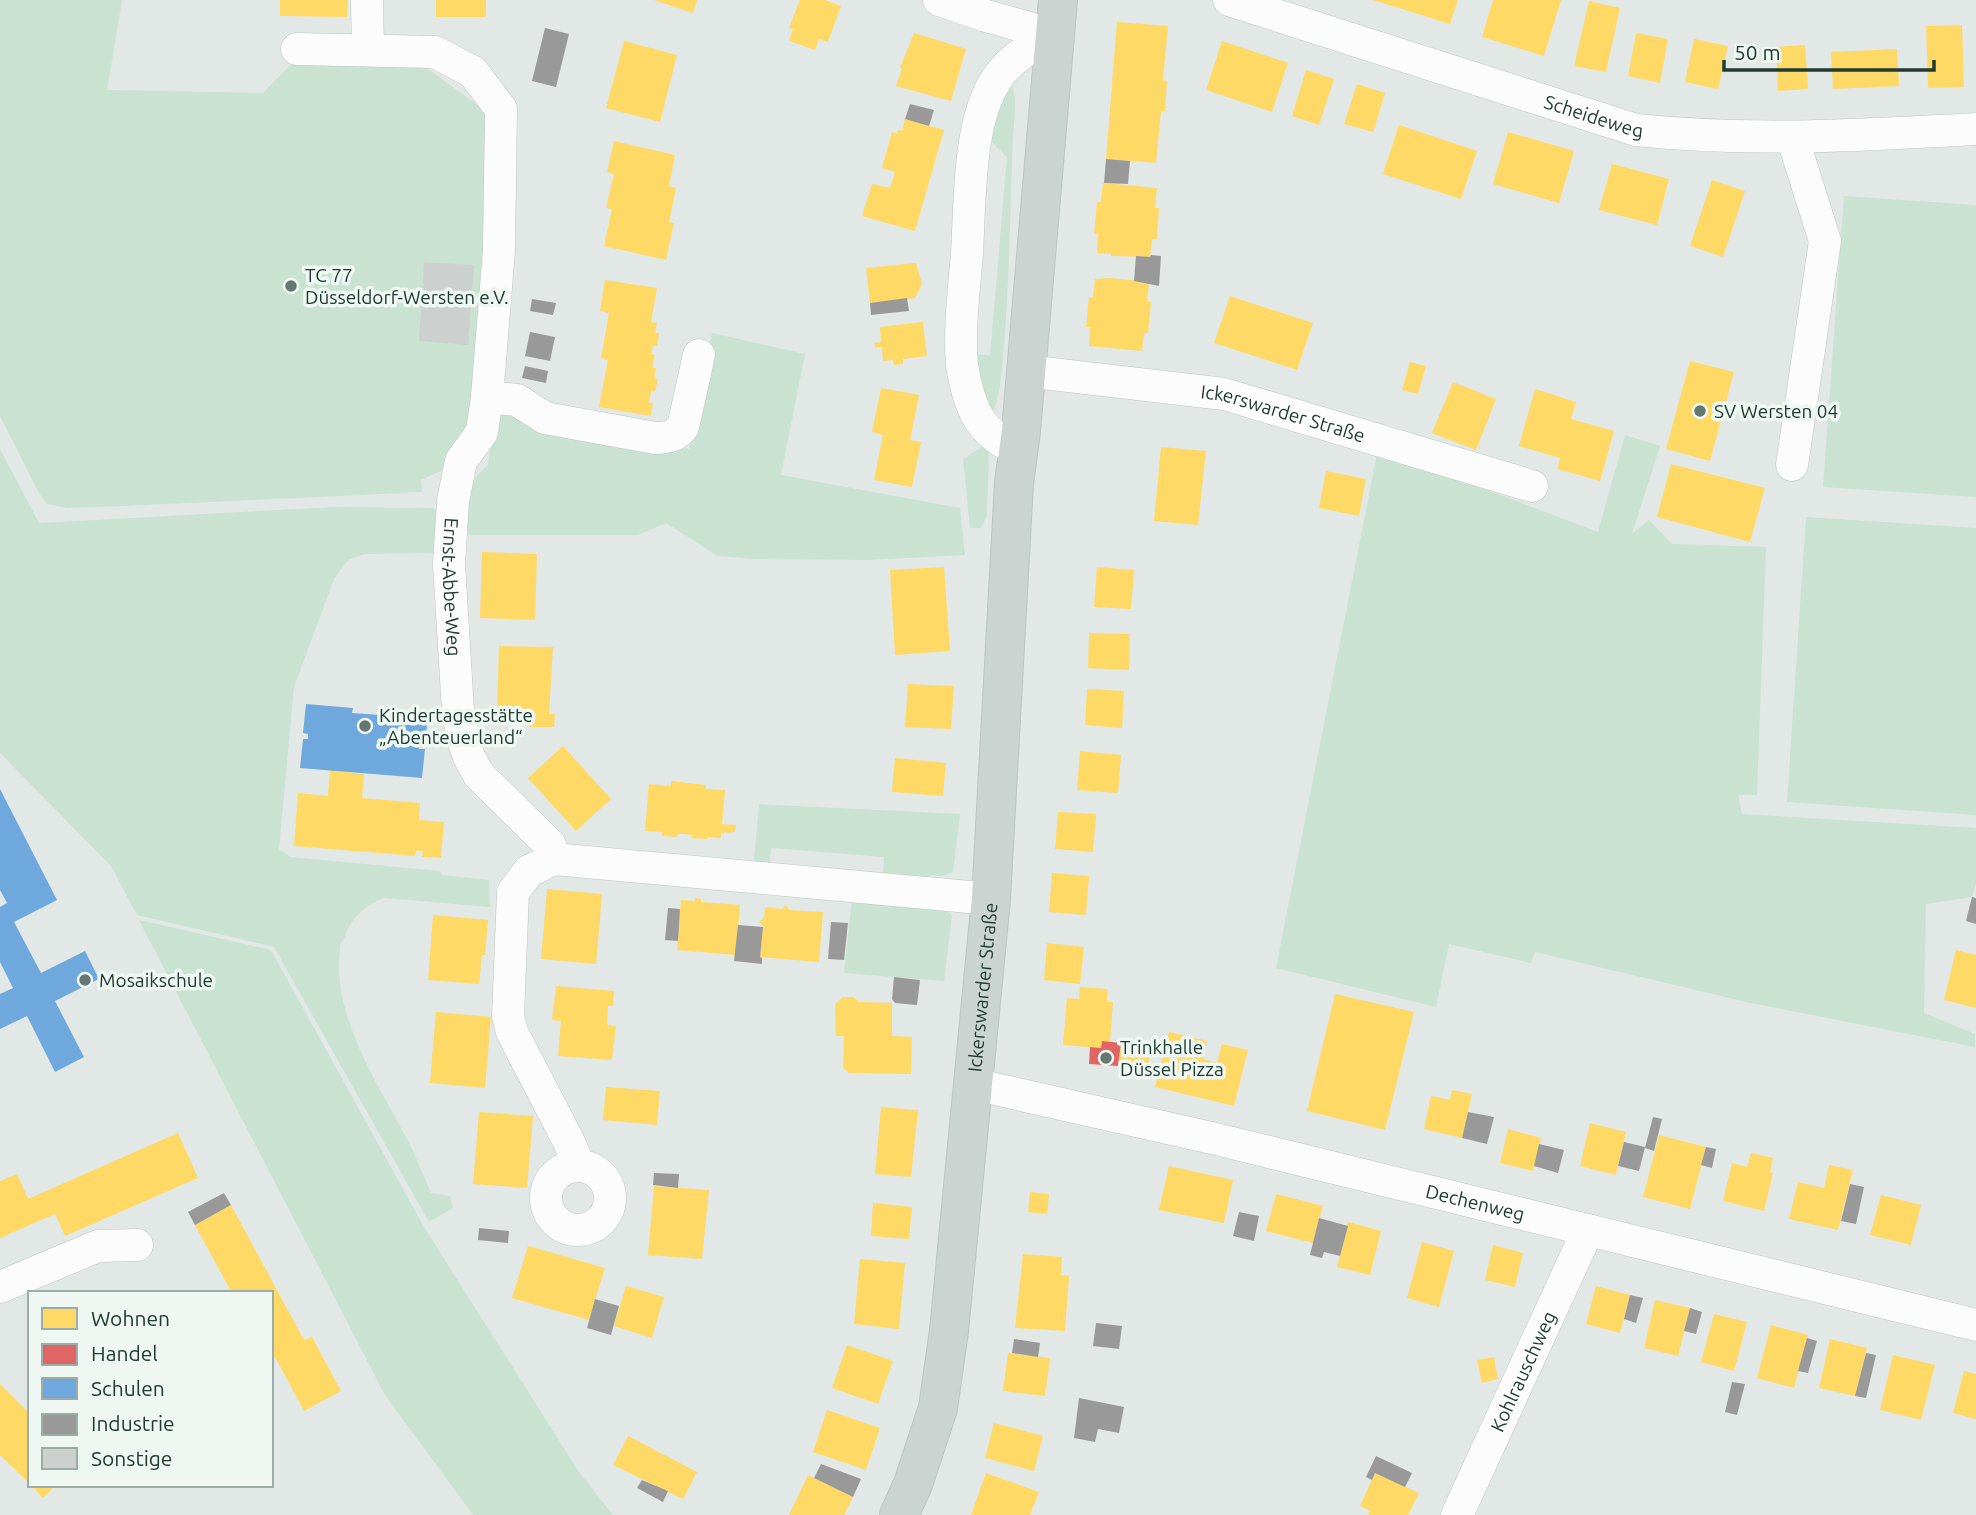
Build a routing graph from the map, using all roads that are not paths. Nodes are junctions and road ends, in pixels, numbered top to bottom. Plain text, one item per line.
1 (367, 0) edge
2 (939, 0) edge
3 (1229, 0) edge
4 (1056, 18) edge
5 (297, 49) dead end
6 (368, 50) junction
7 (1976, 129) edge
8 (1796, 138) junction
9 (699, 355) dead end
10 (1026, 372) junction
11 (487, 397) junction
12 (1018, 450) junction
13 (1792, 465) dead end
14 (1532, 486) dead end
15 (554, 859) junction
16 (991, 899) junction
17 (973, 1084) junction
18 (576, 1166) dead end
19 (1588, 1230) junction
20 (137, 1245) dead end
21 (0, 1287) edge
22 (1976, 1325) edge
23 (899, 1515) edge
24 (1457, 1515) edge

1 - 6 street
2 - 4 street
3 - 8 street, Scheideweg
4 - 10 main road, Ickerswarder Straße
4 - 12 street
5 - 6 street, Ernst-Abbe-Weg
6 - 11 street, Ernst-Abbe-Weg
7 - 8 street, Scheideweg
8 - 13 street
9 - 11 street
10 - 12 main road, Ickerswarder Straße
10 - 14 street, Ickerswarder Straße
11 - 15 street, Ernst-Abbe-Weg
12 - 16 main road, Ickerswarder Straße
15 - 16 street
15 - 18 street
16 - 17 main road, Ickerswarder Straße
17 - 19 street, Dechenweg
17 - 23 main road, Ickerswarder Straße
19 - 22 street, Dechenweg
19 - 24 street, Kohlrauschweg
20 - 21 street

